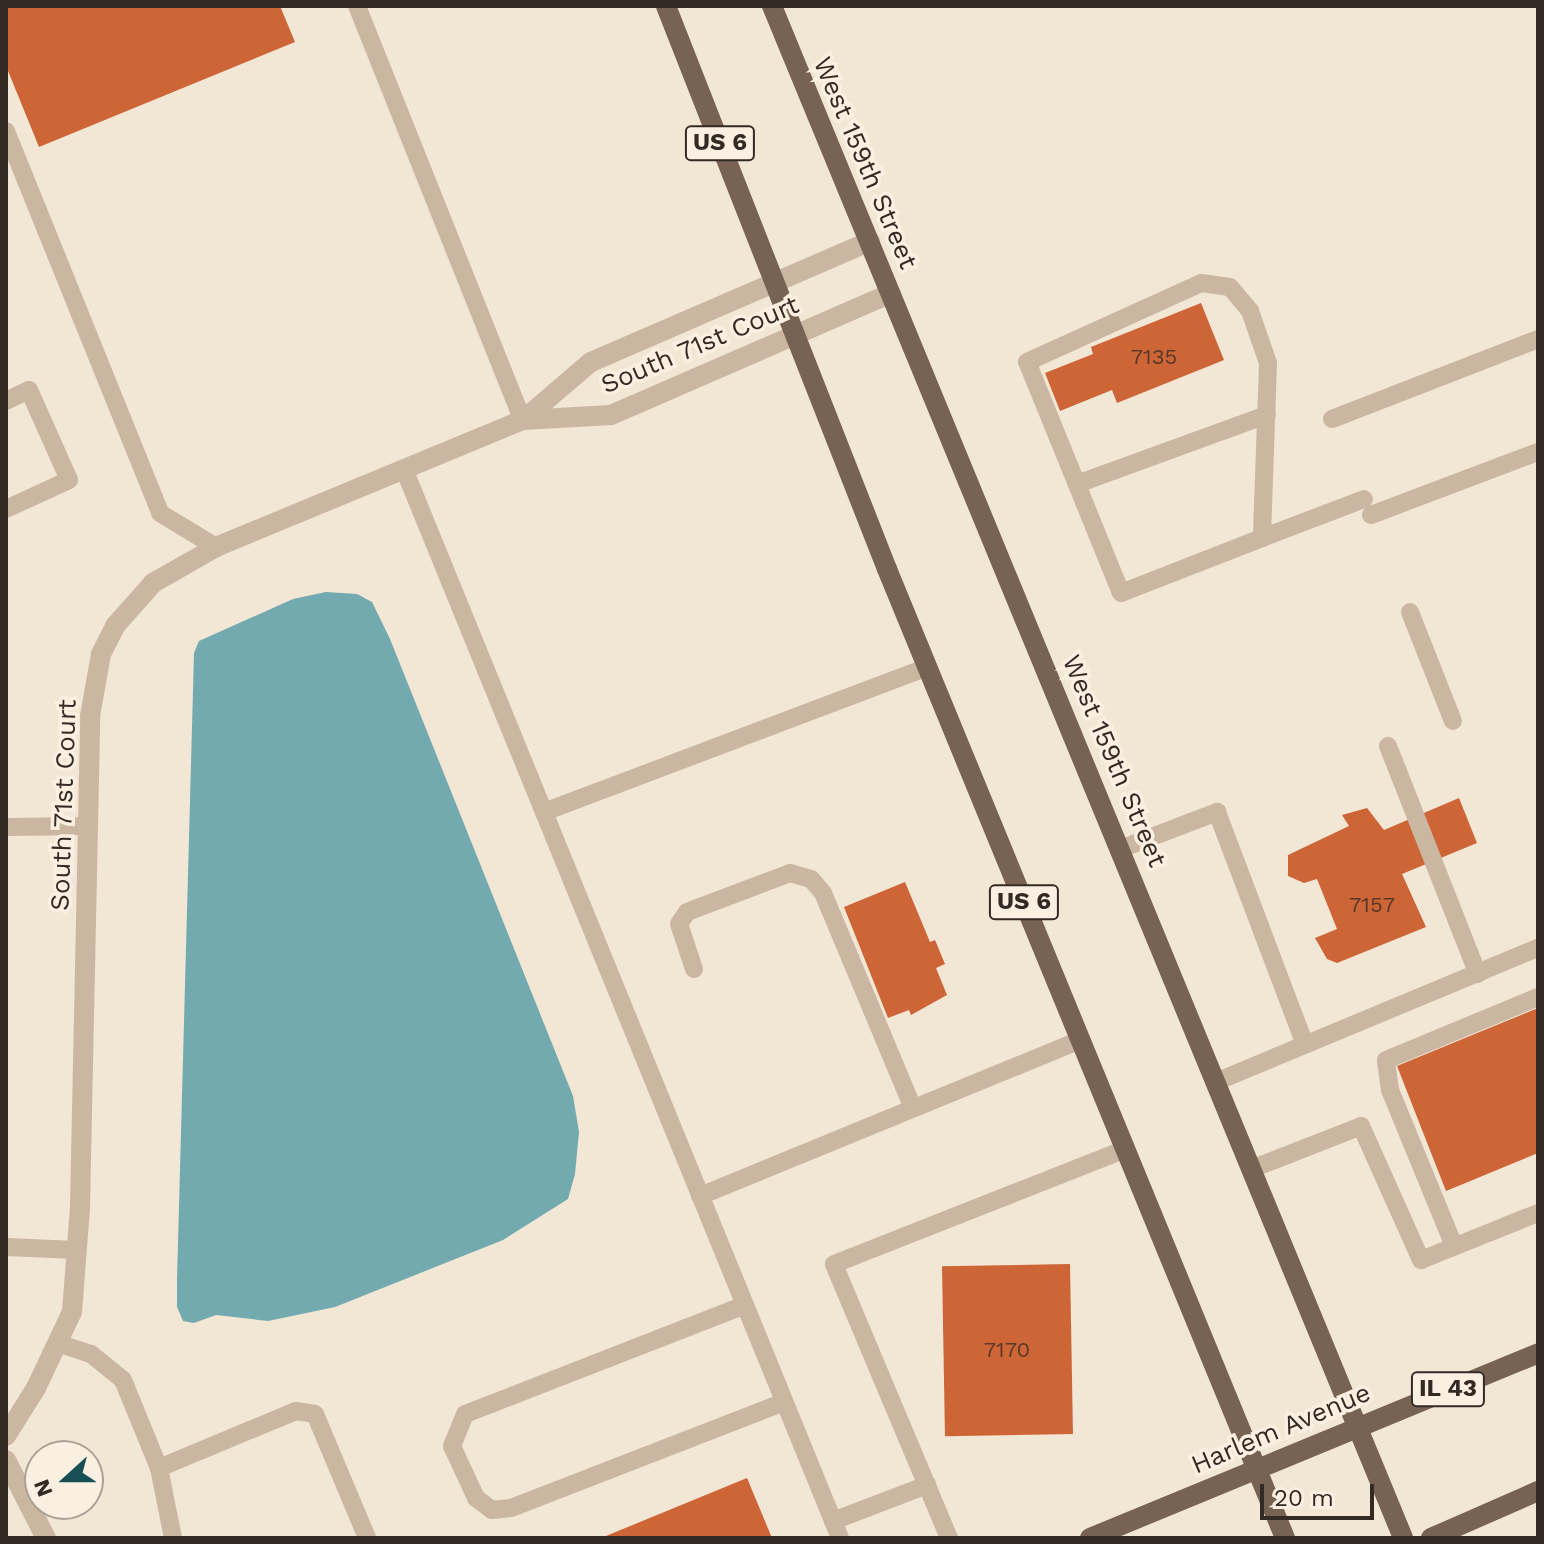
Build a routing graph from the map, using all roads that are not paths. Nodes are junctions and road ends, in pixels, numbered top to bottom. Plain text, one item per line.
1 (357, 6) edge
2 (666, 6) edge
3 (772, 6) edge
4 (6, 131) edge
5 (870, 241) junction
6 (773, 279) junction
7 (891, 293) junction
8 (795, 334) junction
9 (1538, 339) edge
10 (6, 401) edge
11 (1267, 415) junction
12 (1332, 419) dead end
13 (523, 420) junction
14 (1538, 452) edge
15 (404, 469) junction
16 (1077, 484) junction
17 (6, 509) edge
18 (1262, 538) junction
19 (216, 547) junction
20 (1410, 612) dead end
21 (928, 667) junction
22 (1453, 721) dead end
23 (1388, 746) dead end
24 (544, 812) junction
25 (89, 826) junction
26 (6, 827) edge
27 (1123, 848) junction
28 (1538, 948) edge
29 (694, 969) dead end
30 (1478, 974) junction
31 (1538, 997) edge
32 (1081, 1040) junction
33 (1305, 1045) junction
34 (1218, 1081) junction
35 (913, 1108) junction
36 (1126, 1149) junction
37 (1254, 1168) junction
38 (700, 1196) junction
39 (1538, 1213) edge
40 (1454, 1246) junction
41 (6, 1247) edge
42 (77, 1250) junction
43 (745, 1305) junction
44 (57, 1343) junction
45 (1538, 1353) edge
46 (784, 1402) junction
47 (1358, 1425) junction
48 (6, 1436) edge
49 (6, 1460) edge
50 (1257, 1467) junction
51 (159, 1468) junction
52 (927, 1485) junction
53 (1538, 1491) edge
54 (837, 1530) edge
55 (46, 1538) edge
56 (173, 1538) edge
57 (367, 1538) edge
58 (949, 1538) edge
59 (1090, 1538) edge
60 (1285, 1538) edge
61 (1403, 1538) edge
62 (1431, 1538) edge

1 - 13 lane
2 - 6 main road, US 6
3 - 5 main road, West 159th Street
4 - 19 lane
5 - 6 street, South 71st Court
5 - 7 main road, West 159th Street
6 - 8 main road, US 6
6 - 13 street, South 71st Court
7 - 8 street, South 71st Court
7 - 27 main road, West 159th Street
8 - 13 street, South 71st Court
8 - 21 main road, US 6
9 - 12 lane
10 - 17 lane
11 - 16 lane
11 - 16 lane
11 - 18 lane
13 - 15 street, South 71st Court
14 - 18 lane
15 - 19 street, South 71st Court
15 - 24 lane
16 - 18 lane
19 - 25 street, South 71st Court
20 - 22 lane
21 - 24 lane
21 - 32 main road, US 6
23 - 30 lane
24 - 38 lane
25 - 26 lane
25 - 42 street, South 71st Court
27 - 33 lane
27 - 34 main road, West 159th Street
28 - 30 lane
29 - 35 lane
30 - 33 lane
31 - 40 lane
32 - 35 lane
32 - 36 main road, US 6
33 - 34 lane
34 - 37 main road, West 159th Street
35 - 38 lane
36 - 50 main road, US 6
36 - 52 lane
37 - 40 lane
37 - 47 main road, West 159th Street
38 - 43 lane
39 - 40 lane
41 - 42 lane
42 - 44 street, South 71st Court
43 - 46 lane
43 - 46 lane
44 - 48 street, South 71st Court
44 - 51 lane
45 - 47 main road, Harlem Avenue / IL 43
46 - 54 lane
47 - 50 main road, Harlem Avenue / IL 43
47 - 61 main road, West 159th Street
49 - 55 street
50 - 59 main road, Harlem Avenue / IL 43
50 - 60 main road, US 6
51 - 56 lane
51 - 57 lane
52 - 54 lane
52 - 58 lane
53 - 62 main road

